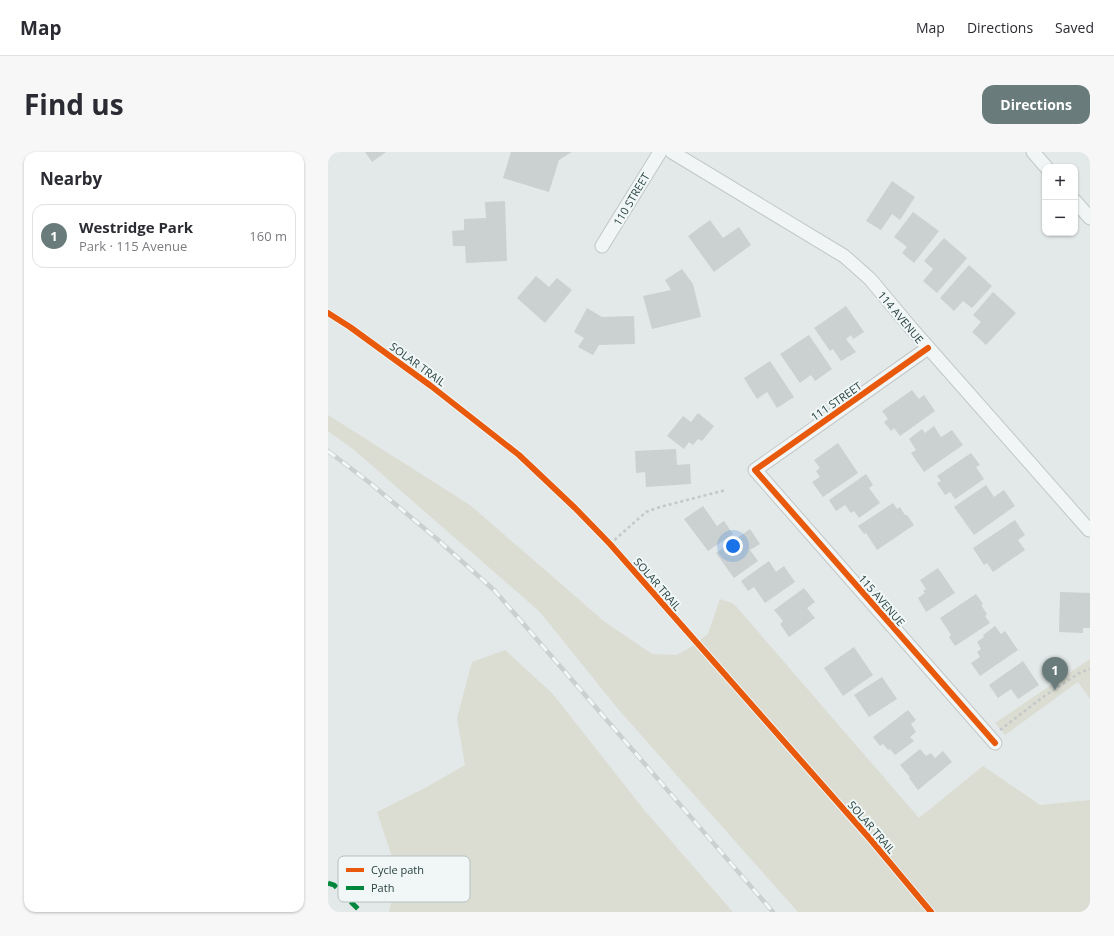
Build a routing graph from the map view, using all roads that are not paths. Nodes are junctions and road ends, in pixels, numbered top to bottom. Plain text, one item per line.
1 (660, 152) edge
2 (672, 152) edge
3 (1033, 152) edge
4 (1043, 164) edge
5 (1078, 204) edge
6 (1090, 218) edge
7 (602, 246) dead end
8 (928, 348) junction
9 (755, 470) joint
10 (1089, 530) edge
11 (995, 743) dead end

1 - 7 street, 110 STREET
2 - 8 street, 114 AVENUE
3 - 4 street
5 - 6 street
8 - 9 street, 111 STREET
8 - 10 street, 114 AVENUE
9 - 11 street, 115 AVENUE

